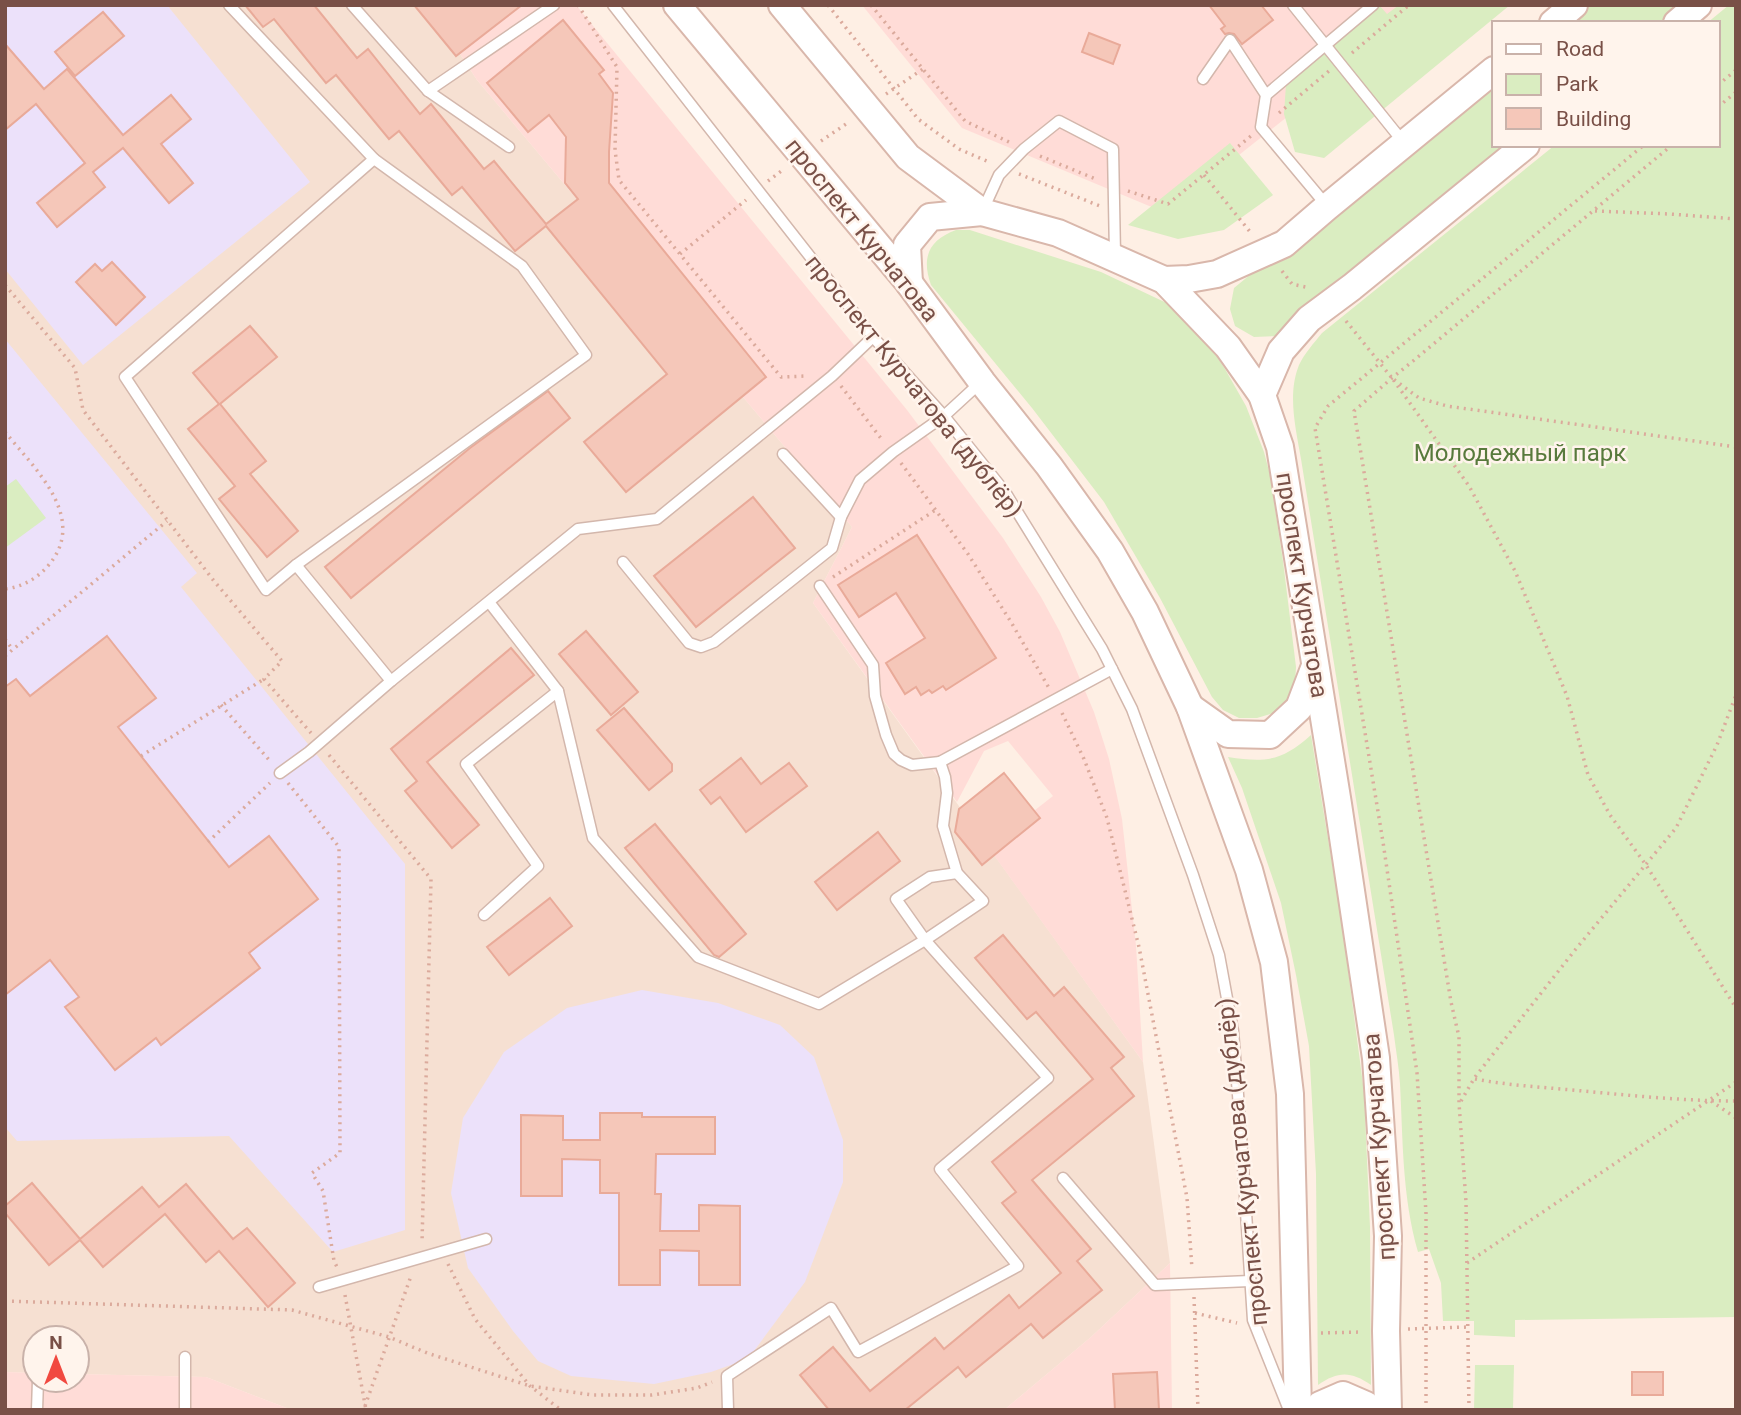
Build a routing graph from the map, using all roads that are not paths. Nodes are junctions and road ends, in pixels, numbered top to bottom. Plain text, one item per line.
1 (229, 5) edge
2 (352, 5) edge
3 (554, 5) edge
4 (613, 5) edge
5 (677, 5) edge
6 (782, 5) edge
7 (1293, 5) edge
8 (1373, 5) edge
9 (1574, 5) edge
10 (1698, 5) edge
11 (1555, 21) edge
12 (1678, 21) edge
13 (1325, 45) junction
14 (1492, 72) edge
15 (1203, 79) dead end
16 (428, 91) junction
17 (1266, 95) junction
18 (1405, 143) junction
19 (509, 147) dead end
20 (1524, 147) edge
21 (374, 159) junction
22 (1327, 207) junction
23 (982, 212) junction
24 (1115, 259) junction
25 (1164, 280) junction
26 (909, 283) junction
27 (873, 337) junction
28 (982, 382) junction
29 (1262, 395) junction
30 (944, 416) junction
31 (783, 454) dead end
32 (841, 517) junction
33 (623, 562) dead end
34 (296, 565) junction
35 (820, 586) road end
36 (489, 602) junction
37 (1315, 663) junction
38 (1112, 669) junction
39 (391, 681) junction
40 (558, 691) junction
41 (1190, 707) junction
42 (940, 762) junction
43 (280, 773) road end
44 (957, 873) junction
45 (484, 915) dead end
46 (925, 940) junction
47 (1063, 1178) dead end
48 (486, 1239) dead end
49 (1250, 1281) junction
50 (319, 1287) dead end
51 (185, 1357) dead end
52 (185, 1410) edge
53 (728, 1410) edge
54 (1289, 1410) edge
55 (1298, 1410) edge
56 (1316, 1410) edge
57 (1370, 1410) edge
58 (1388, 1410) edge

1 - 21 lane
2 - 16 lane
3 - 16 lane
4 - 27 lane, проспект Курчатова (дублёр)
5 - 26 main road, проспект Курчатова
6 - 23 main road, проспект Курчатова
7 - 13 lane
8 - 13 lane
9 - 11 main road
10 - 12 main road
13 - 17 lane
13 - 18 lane
14 - 18 main road
15 - 17 lane
16 - 19 lane
17 - 22 lane
18 - 22 main road
20 - 29 main road
21 - 34 lane
21 - 34 lane
22 - 25 main road
23 - 24 main road, проспект Курчатова
23 - 24 lane
23 - 26 main road
24 - 25 main road, проспект Курчатова
25 - 29 main road, проспект Курчатова
26 - 28 main road, проспект Курчатова
27 - 30 lane, проспект Курчатова (дублёр)
27 - 36 lane
28 - 30 lane
28 - 41 main road, проспект Курчатова
29 - 37 main road, проспект Курчатова
30 - 32 lane
30 - 38 lane, проспект Курчатова (дублёр)
31 - 32 lane
32 - 33 lane
34 - 39 lane
35 - 42 lane
36 - 39 lane
36 - 40 lane
37 - 41 main road
37 - 58 main road, проспект Курчатова
38 - 42 lane
38 - 49 lane, проспект Курчатова (дублёр)
39 - 43 lane
40 - 45 lane
40 - 46 lane
41 - 55 main road, проспект Курчатова
42 - 44 lane
44 - 46 lane
44 - 46 lane
46 - 53 lane
47 - 49 lane
48 - 50 lane
49 - 54 lane, проспект Курчатова (дублёр)
51 - 52 lane
56 - 57 main road

